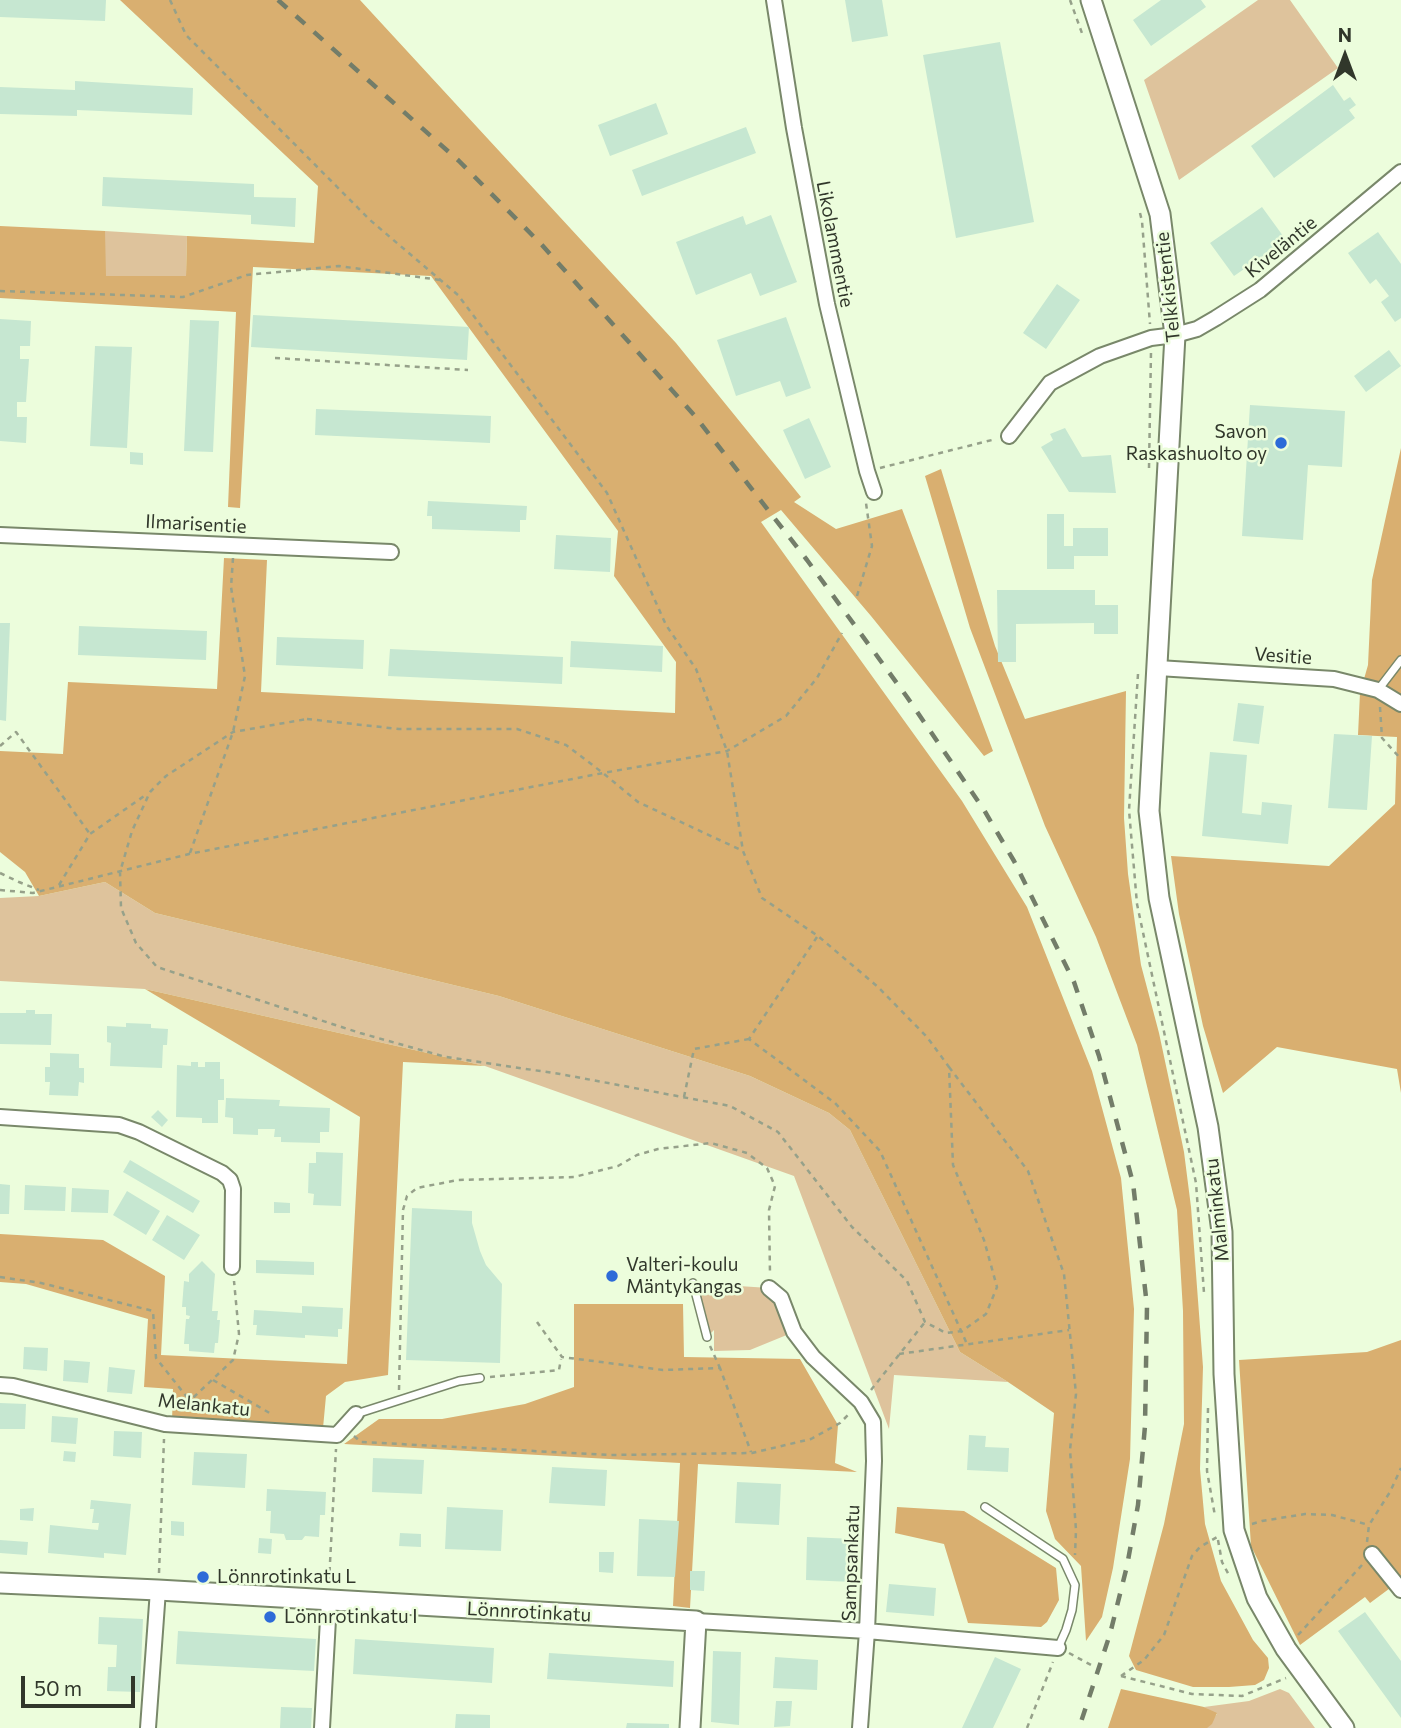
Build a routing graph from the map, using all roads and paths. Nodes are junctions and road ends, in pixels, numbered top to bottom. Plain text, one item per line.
1 (170, 0) edge
2 (774, 0) edge
3 (1091, 0) edge
4 (1401, 172) edge
5 (443, 281) junction
6 (0, 291) edge
7 (1175, 335) junction
8 (275, 358) dead end
9 (468, 370) dead end
10 (1009, 436) joint
11 (867, 471) junction
12 (874, 492) dead end
13 (0, 534) edge
14 (237, 545) junction
15 (391, 552) dead end
16 (842, 633) dead end
17 (1401, 660) edge
18 (1158, 668) junction
19 (1378, 690) junction
20 (1401, 704) edge
21 (233, 732) junction
22 (0, 746) edge
23 (727, 751) junction
24 (1401, 760) edge
25 (603, 773) junction
26 (150, 792) junction
27 (90, 834) junction
28 (743, 851) junction
29 (189, 855) junction
30 (120, 872) junction
31 (0, 873) edge
32 (58, 887) junction
33 (0, 890) edge
34 (41, 891) junction
35 (818, 936) junction
36 (749, 1039) junction
37 (949, 1067) junction
38 (684, 1098) junction
39 (0, 1117) edge
40 (232, 1267) joint
41 (0, 1277) edge
42 (693, 1283) dead end
43 (769, 1288) joint
44 (537, 1322) dead end
45 (925, 1322) junction
46 (1071, 1330) junction
47 (962, 1331) junction
48 (706, 1337) joint
49 (967, 1344) junction
50 (899, 1354) junction
51 (562, 1357) junction
52 (720, 1368) junction
53 (480, 1378) joint
54 (212, 1380) junction
55 (0, 1385) edge
56 (190, 1401) junction
57 (399, 1401) junction
58 (861, 1402) junction
59 (356, 1414) joint
60 (165, 1424) junction
61 (340, 1431) junction
62 (304, 1433) junction
63 (752, 1453) junction
64 (1401, 1468) edge
65 (985, 1507) dead end
66 (1369, 1525) junction
67 (1234, 1530) junction
68 (1075, 1554) dead end
69 (1372, 1554) junction
70 (0, 1583) edge
71 (158, 1590) junction
72 (1401, 1590) edge
73 (329, 1601) junction
74 (696, 1621) junction
75 (867, 1631) junction
76 (1058, 1648) junction
77 (1286, 1649) junction
78 (1091, 1665) dead end
79 (1292, 1676) dead end
80 (148, 1728) edge
81 (322, 1728) edge
82 (690, 1728) edge
83 (860, 1728) edge
84 (1027, 1728) edge
85 (1344, 1728) edge

1 - 5 path
2 - 11 street, Likolammentie
3 - 7 street, Telkkistentie
4 - 7 street, Kiveläntie
5 - 6 path
5 - 23 path
7 - 10 street, Kiveläntie
7 - 18 street, Telkkistentie
8 - 9 path
10 - 11 path
11 - 12 street, Likolammentie
13 - 14 street, Ilmarisentie
14 - 15 street, Ilmarisentie
14 - 21 path
16 - 23 path
17 - 19 lane
18 - 19 street, Vesitie
18 - 67 street, Malminkatu
19 - 20 street, Vesitie
19 - 24 path
21 - 25 path
21 - 26 path
21 - 29 path
22 - 27 path
23 - 25 path
23 - 28 path
25 - 28 path
25 - 29 path
26 - 27 path
26 - 30 path
27 - 32 path
28 - 35 path
29 - 30 path
30 - 32 path
30 - 38 path
31 - 34 path
32 - 34 path
33 - 34 path
35 - 36 path
35 - 37 path
36 - 38 path
36 - 47 path
37 - 46 path
37 - 47 path
38 - 45 path
39 - 40 street
40 - 54 path
41 - 56 path
42 - 48 lane
43 - 57 path
43 - 58 street
44 - 51 path
45 - 47 path
45 - 50 path
46 - 49 path
46 - 68 path
47 - 49 path
48 - 52 path
49 - 50 path
50 - 58 path
51 - 52 path
51 - 53 path
52 - 63 path
53 - 57 lane
54 - 56 path
54 - 62 path
55 - 60 street, Melankatu
56 - 60 path
57 - 59 lane
58 - 63 path
58 - 75 street, Sampsankatu
59 - 61 street
60 - 62 street, Melankatu
60 - 71 path
61 - 62 street, Melankatu
61 - 63 path
61 - 73 path
64 - 66 path
65 - 76 lane
66 - 67 path
66 - 69 path
67 - 77 street, Malminkatu
67 - 79 path
69 - 72 street
69 - 77 path
70 - 71 street, Lönnrotinkatu
71 - 73 street, Lönnrotinkatu
71 - 80 street
73 - 74 street, Lönnrotinkatu
73 - 81 street
74 - 75 street, Lönnrotinkatu
74 - 82 street
75 - 76 street, Lönnrotinkatu
75 - 83 street, Sampsankatu
76 - 78 path
76 - 84 path
77 - 85 street, Malminkatu

